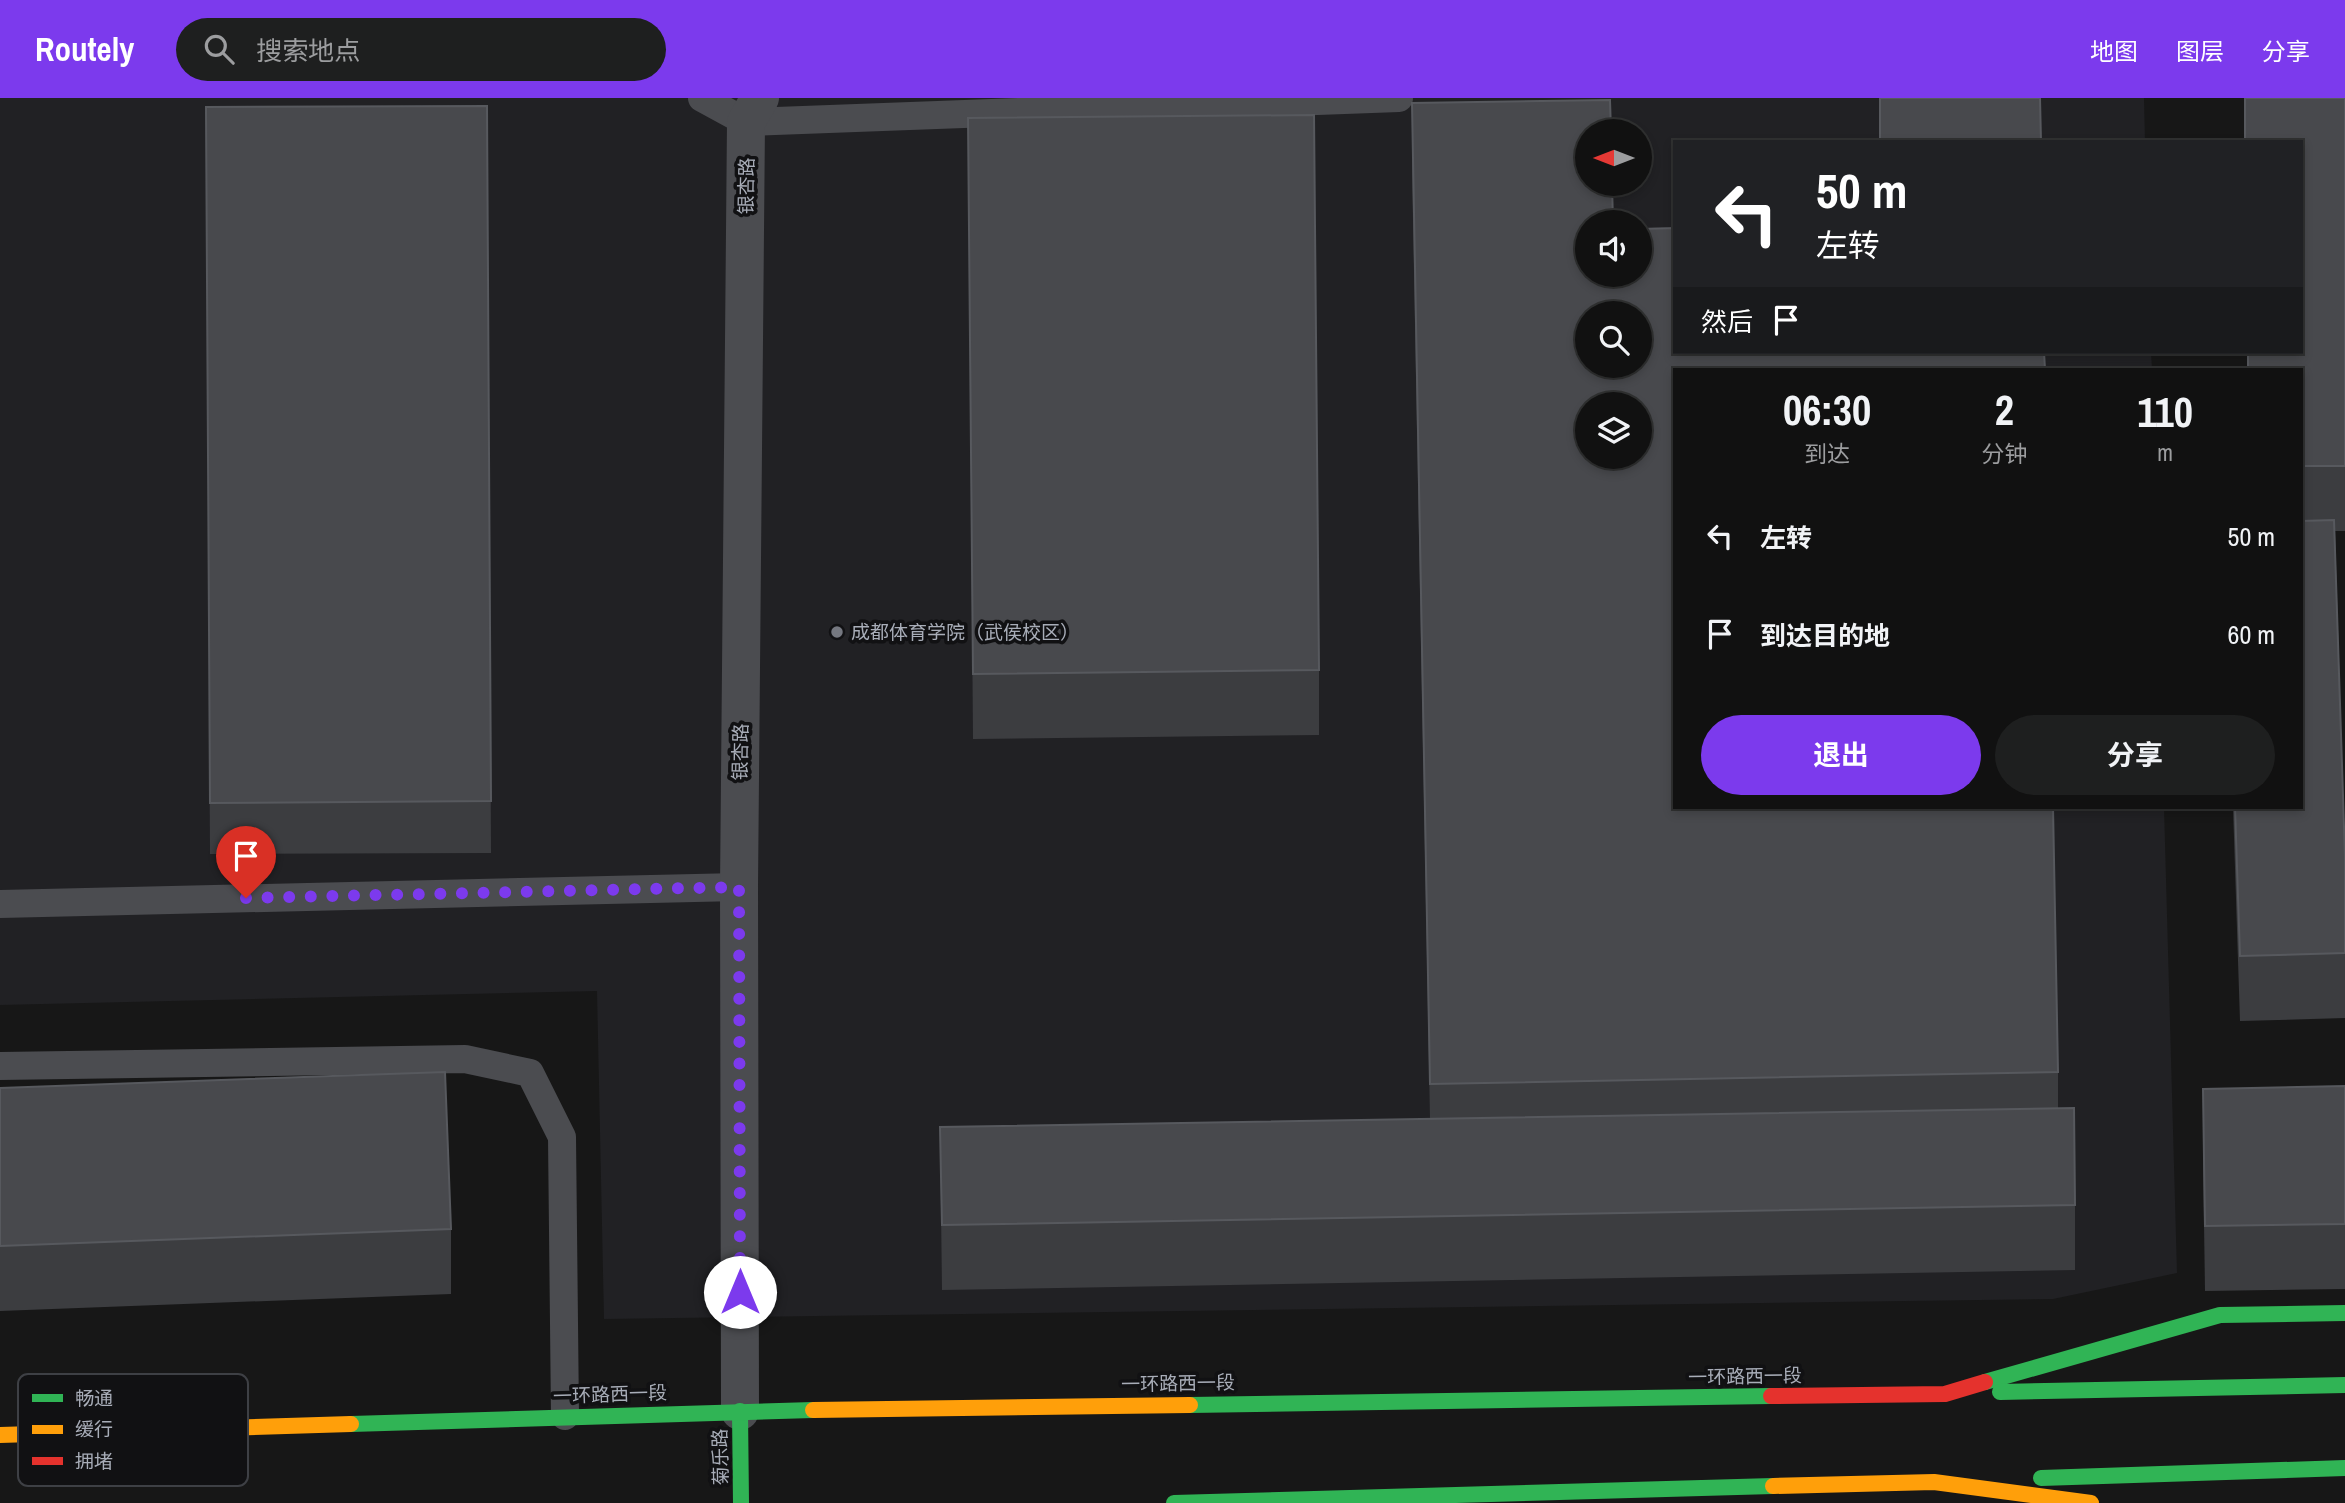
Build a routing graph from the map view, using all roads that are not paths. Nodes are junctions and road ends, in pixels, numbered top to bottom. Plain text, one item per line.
1 (702, 98) edge
2 (1399, 98) edge
3 (753, 110) edge
4 (739, 887) junction
5 (0, 904) edge
6 (0, 1066) edge
7 (2345, 1313) edge
8 (2345, 1385) edge
9 (1945, 1394) junction
10 (740, 1410) junction
11 (565, 1416) junction
12 (248, 1427) edge
13 (18, 1434) edge
14 (0, 1435) edge
15 (2345, 1468) edge
16 (1934, 1482) junction
17 (741, 1503) edge
18 (1174, 1503) edge
19 (2091, 1503) edge

1 - 3 lane
2 - 3 lane
3 - 4 street, 银杏路
4 - 5 lane
4 - 10 street, 银杏路
6 - 11 lane
7 - 9 main road, 一环路西一段
8 - 9 main road
9 - 10 main road, 一环路西一段
10 - 11 main road, 一环路西一段
10 - 17 main road, 菊乐路
11 - 12 main road, 一环路西一段
13 - 14 main road, 一环路西一段
15 - 16 main road
16 - 18 main road
16 - 19 main road

